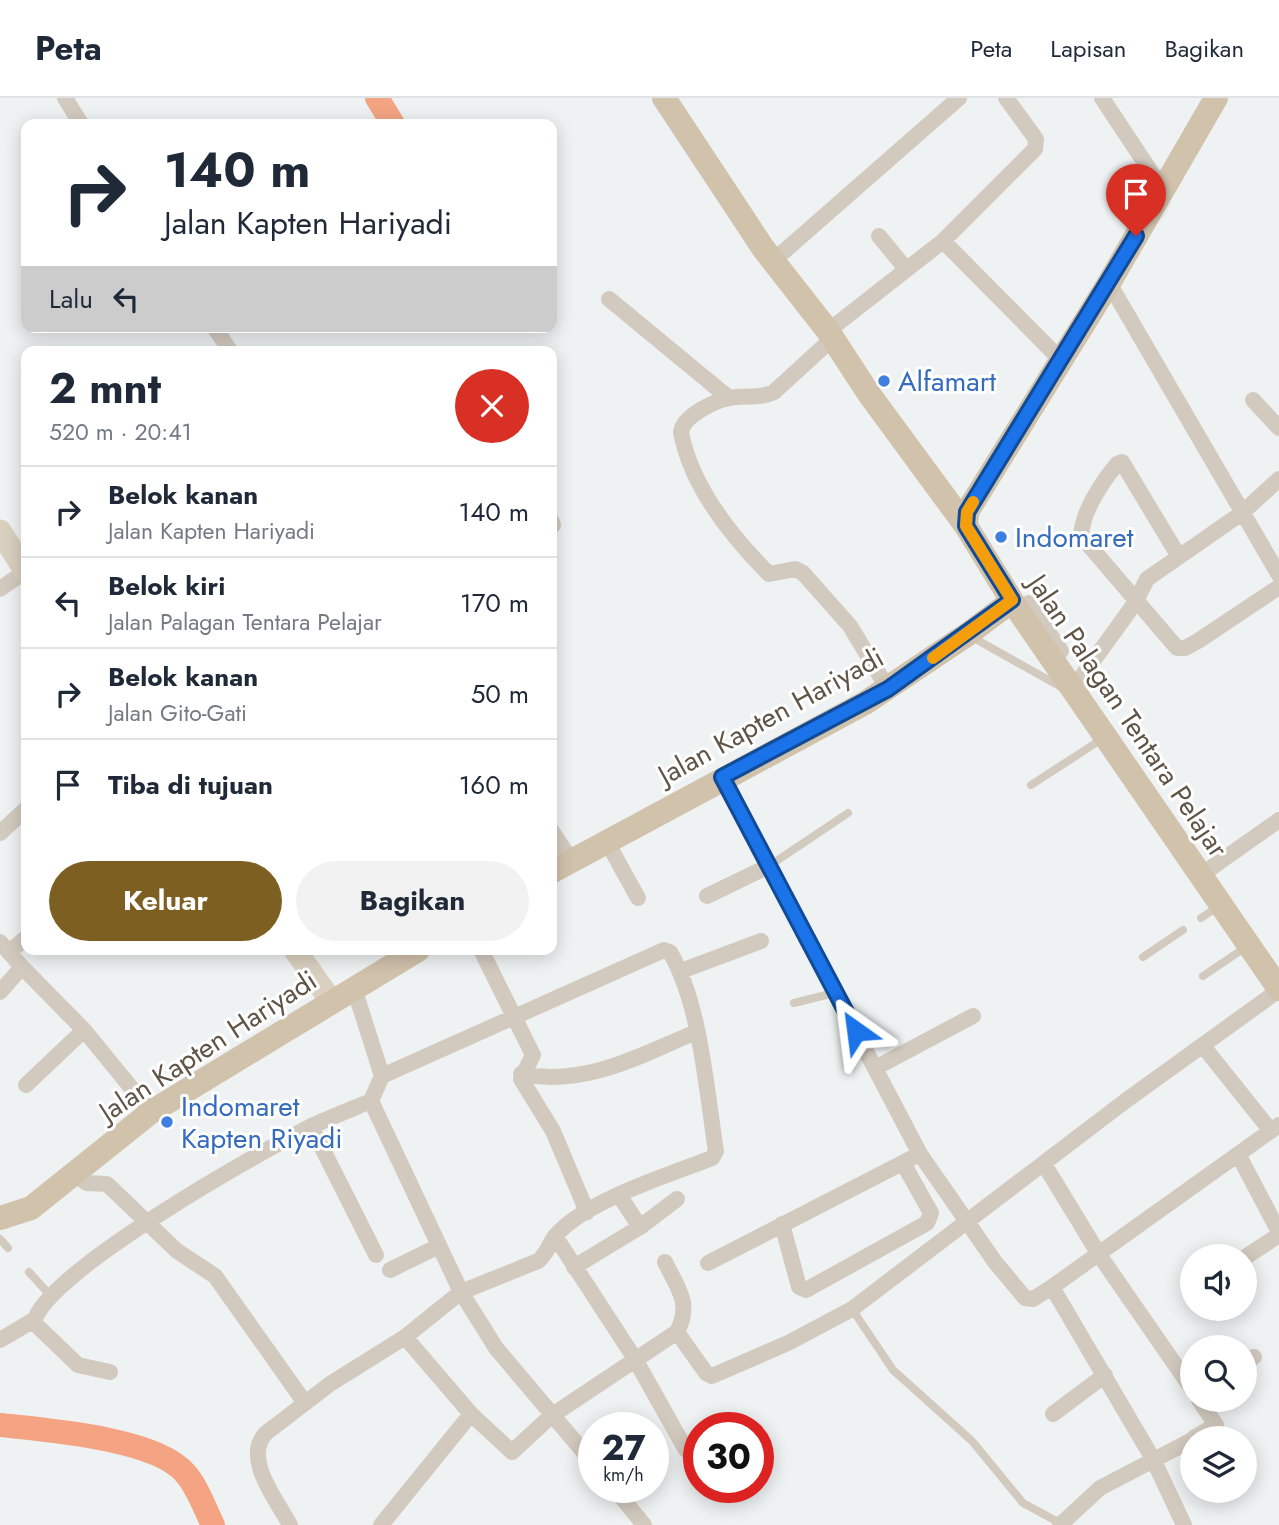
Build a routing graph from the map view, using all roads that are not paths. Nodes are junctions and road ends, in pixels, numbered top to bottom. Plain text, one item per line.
1 (65, 98) edge
2 (664, 98) edge
3 (959, 98) edge
4 (1006, 98) edge
5 (1102, 98) edge
6 (1216, 98) edge
7 (78, 119) edge
8 (1163, 190) junction
9 (879, 236) dead end
10 (943, 242) junction
11 (773, 261) junction
12 (906, 269) junction
13 (1109, 283) junction
14 (609, 299) dead end
15 (831, 334) junction
16 (1060, 359) junction
17 (729, 398) junction
18 (1254, 400) dead end
19 (1279, 428) edge
20 (1279, 479) edge
21 (1242, 513) junction
22 (966, 526) junction
23 (0, 531) edge
24 (1178, 555) junction
25 (21, 563) edge
26 (21, 574) edge
27 (1279, 575) edge
28 (1279, 587) edge
29 (0, 589) edge
30 (1020, 602) junction
31 (1135, 603) junction
32 (968, 634) junction
33 (1078, 687) junction
34 (888, 689) junction
35 (1105, 736) junction
36 (722, 777) junction
37 (1031, 785) dead end
38 (848, 813) dead end
39 (21, 814) edge
40 (1279, 820) edge
41 (0, 833) edge
42 (606, 840) junction
43 (561, 866) edge
44 (767, 867) junction
45 (1201, 875) junction
46 (707, 897) dead end
47 (638, 898) dead end
48 (1183, 930) dead end
49 (21, 940) edge
50 (761, 941) dead end
51 (1249, 945) junction
52 (4, 947) edge
53 (299, 955) edge
54 (410, 955) edge
55 (484, 955) edge
56 (1143, 957) dead end
57 (22, 967) junction
58 (681, 971) junction
59 (1203, 976) dead end
60 (354, 989) junction
61 (1279, 990) edge
62 (0, 992) edge
63 (834, 993) junction
64 (332, 1002) junction
65 (794, 1003) dead end
66 (973, 1016) dead end
67 (516, 1017) junction
68 (84, 1030) junction
69 (696, 1032) junction
70 (1203, 1046) junction
71 (877, 1067) junction
72 (521, 1074) junction
73 (382, 1076) junction
74 (26, 1085) dead end
75 (371, 1101) junction
76 (151, 1112) junction
77 (311, 1126) junction
78 (1275, 1128) edge
79 (920, 1154) junction
80 (1239, 1156) junction
81 (903, 1163) junction
82 (1044, 1164) junction
83 (73, 1174) junction
84 (619, 1195) junction
85 (677, 1199) dead end
86 (587, 1212) junction
87 (0, 1218) edge
88 (147, 1221) junction
89 (966, 1221) junction
90 (782, 1224) junction
91 (640, 1227) junction
92 (1279, 1233) edge
93 (555, 1236) junction
94 (0, 1239) edge
95 (439, 1246) junction
96 (8, 1248) dead end
97 (1257, 1249) edge
98 (376, 1255) dead end
99 (1100, 1255) junction
100 (666, 1262) dead end
101 (708, 1263) dead end
102 (574, 1267) junction
103 (390, 1270) dead end
104 (29, 1272) dead end
105 (1052, 1287) junction
106 (461, 1292) junction
107 (50, 1294) junction
108 (852, 1309) junction
109 (34, 1322) junction
110 (677, 1332) junction
111 (405, 1337) junction
112 (0, 1340) edge
113 (635, 1359) junction
114 (110, 1372) dead end
115 (1180, 1372) edge
116 (1105, 1375) junction
117 (305, 1403) junction
118 (1207, 1412) edge
119 (471, 1414) junction
120 (1053, 1414) dead end
121 (551, 1416) junction
122 (1214, 1426) edge
123 (683, 1445) edge
124 (578, 1446) edge
125 (1180, 1446) edge
126 (1153, 1459) junction
127 (626, 1503) edge
128 (1063, 1520) edge
129 (290, 1525) edge
130 (381, 1525) edge
131 (644, 1525) edge
132 (1184, 1525) edge

1 - 7 street
2 - 11 main road, Jalan Palagan Tentara Pelajar
3 - 11 street
4 - 10 street
5 - 8 street
6 - 8 main road
8 - 13 main road
9 - 12 street
10 - 12 street
10 - 16 street
11 - 15 main road, Jalan Palagan Tentara Pelajar
12 - 15 street
13 - 16 main road
13 - 21 street
14 - 17 street
15 - 17 street
15 - 22 main road, Jalan Palagan Tentara Pelajar
16 - 22 main road
17 - 34 street
18 - 19 street
20 - 21 street
21 - 24 street
21 - 27 street
22 - 30 main road, Jalan Palagan Tentara Pelajar
23 - 25 main road
24 - 31 street
24 - 31 street
26 - 29 street
28 - 31 street
30 - 32 main road, Jalan Kapten Hariyadi
30 - 33 main road, Jalan Palagan Tentara Pelajar
31 - 33 street
32 - 33 lane
32 - 34 main road, Jalan Kapten Hariyadi
33 - 35 main road, Jalan Palagan Tentara Pelajar
34 - 36 main road, Jalan Kapten Hariyadi
35 - 37 lane
35 - 45 main road, Jalan Palagan Tentara Pelajar
36 - 42 main road, Jalan Kapten Hariyadi
36 - 44 street
38 - 44 lane
39 - 41 street
40 - 45 street
42 - 43 main road, Jalan Kapten Hariyadi
42 - 47 street
44 - 46 street
44 - 63 street
45 - 51 main road, Jalan Palagan Tentara Pelajar
48 - 56 lane
49 - 52 street
50 - 58 street
51 - 59 lane
51 - 61 main road, Jalan Palagan Tentara Pelajar
52 - 57 street
53 - 64 main road
54 - 60 main road, Jalan Kapten Hariyadi
55 - 67 street
57 - 62 street
57 - 68 street
58 - 67 street
58 - 69 street
60 - 64 main road, Jalan Kapten Hariyadi
60 - 73 street
61 - 70 street
63 - 65 lane
63 - 71 street
64 - 76 main road, Jalan Kapten Hariyadi
66 - 71 street
67 - 72 street
67 - 73 street
68 - 74 street
68 - 76 street
69 - 72 street
69 - 84 street
70 - 78 street
70 - 82 street
71 - 79 street
72 - 86 street
73 - 75 street
75 - 77 street
75 - 95 street
76 - 83 main road, Jalan Kapten Hariyadi
77 - 88 street
77 - 98 street
78 - 80 street
79 - 81 street
79 - 89 street
80 - 92 street
80 - 99 street
81 - 90 street
81 - 90 street
82 - 89 street
82 - 99 street
83 - 87 main road, Jalan Kapten Hariyadi
83 - 88 street
84 - 86 street
84 - 91 street
85 - 91 street
86 - 93 street
88 - 107 street
88 - 117 street
89 - 105 street
89 - 108 street
90 - 101 street
91 - 102 street
92 - 97 street
93 - 102 street
93 - 106 street
94 - 96 lane
95 - 103 street
95 - 106 street
99 - 105 street
99 - 115 street
100 - 110 street
102 - 113 street
104 - 107 lane
105 - 116 street
106 - 111 street
106 - 121 street
107 - 109 street
108 - 110 street
108 - 128 lane
109 - 112 street
109 - 114 street
110 - 113 street
111 - 117 street
111 - 119 street
113 - 121 street
113 - 123 street
116 - 120 street
116 - 126 street
117 - 129 street
118 - 122 street
119 - 121 street
119 - 130 street
121 - 124 street
125 - 126 street
126 - 128 street
126 - 132 street
127 - 131 street

